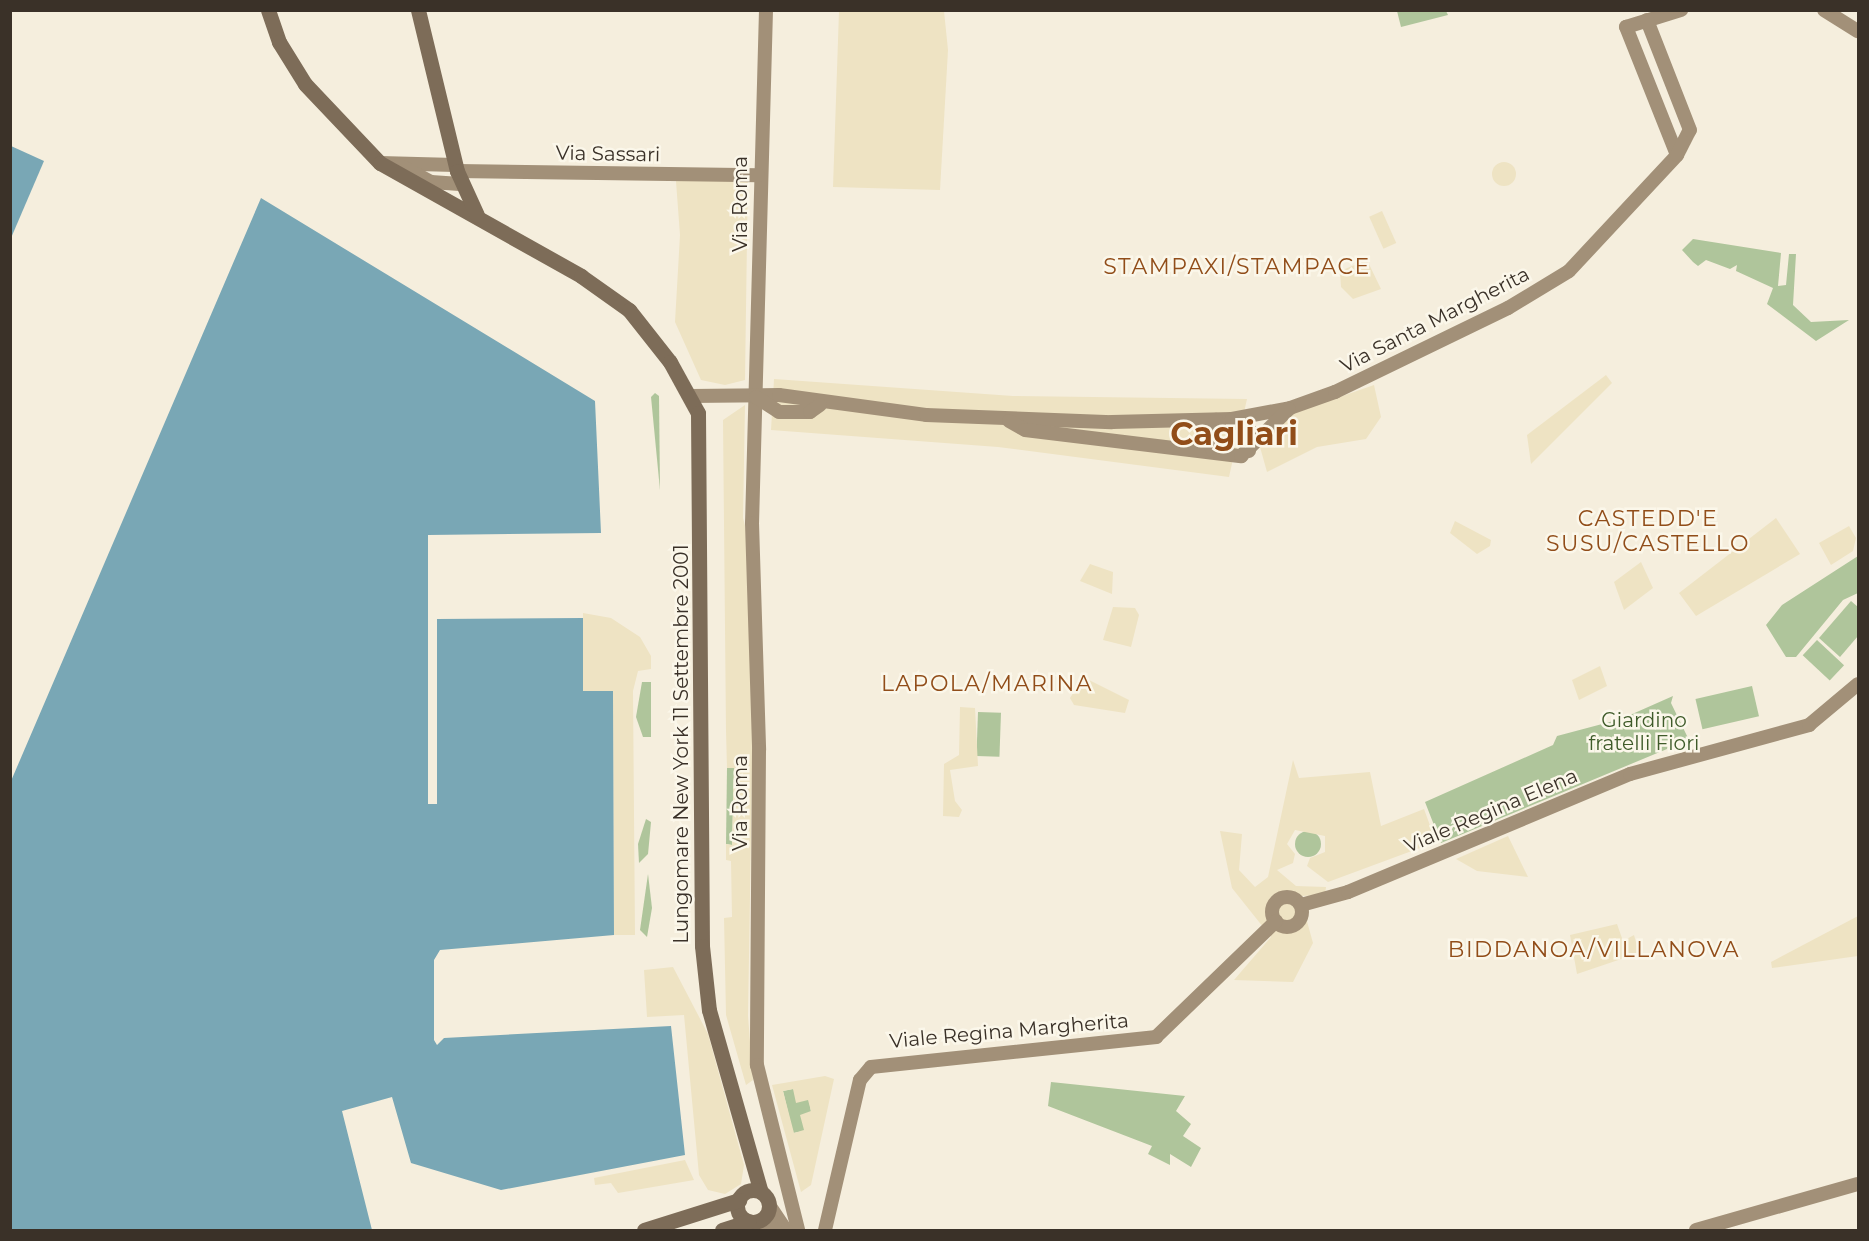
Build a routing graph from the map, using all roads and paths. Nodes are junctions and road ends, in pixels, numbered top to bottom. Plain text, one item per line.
1 (268, 10) edge
2 (417, 10) edge
3 (766, 10) edge
4 (1681, 10) edge
5 (1824, 10) edge
6 (1647, 20) junction
7 (1858, 31) edge
8 (1677, 155) junction
9 (380, 163) junction
10 (397, 164) junction
11 (454, 171) junction
12 (758, 175) junction
13 (477, 215) junction
14 (690, 396) junction
15 (756, 397) junction
16 (1290, 408) junction
17 (1232, 419) junction
18 (1216, 420) junction
19 (1009, 421) junction
20 (1249, 451) junction
21 (1213, 452) junction
22 (1858, 684) edge
23 (1300, 905) junction
24 (1276, 921) junction
25 (1858, 1184) edge
26 (754, 1197) junction
27 (754, 1221) junction
28 (826, 1226) edge
29 (793, 1227) edge
30 (644, 1230) edge
31 (722, 1230) edge
32 (775, 1230) edge
33 (806, 1230) edge
34 (815, 1230) edge
35 (1696, 1230) edge

1 - 9 main road, Lungomare New York 11 Settembre 2001
2 - 11 main road
3 - 12 street, Via Roma
4 - 6 street
5 - 7 street
6 - 8 street, Via Santa Margherita
6 - 8 street
8 - 16 street, Via Santa Margherita
9 - 10 street, Via Sassari
9 - 13 main road, Lungomare New York 11 Settembre 2001
10 - 11 street, Via Sassari
10 - 11 street, Via Sassari
11 - 12 street, Via Sassari
11 - 13 main road
12 - 15 street, Via Roma
13 - 14 main road, Lungomare New York 11 Settembre 2001
14 - 15 street
14 - 26 main road, Lungomare New York 11 Settembre 2001
15 - 19 street
15 - 29 street, Via Roma
16 - 17 street, Via Santa Margherita
16 - 20 street
17 - 18 street
17 - 20 street
18 - 19 street
18 - 21 street
19 - 21 street
20 - 21 street
22 - 23 street, Viale Regina Elena
23 - 24 street
23 - 24 street
24 - 28 street, Viale Regina Margherita
25 - 35 street
26 - 27 main road
26 - 27 main road
26 - 29 street
26 - 30 main road
27 - 31 main road
27 - 32 street
28 - 34 street
29 - 33 street

